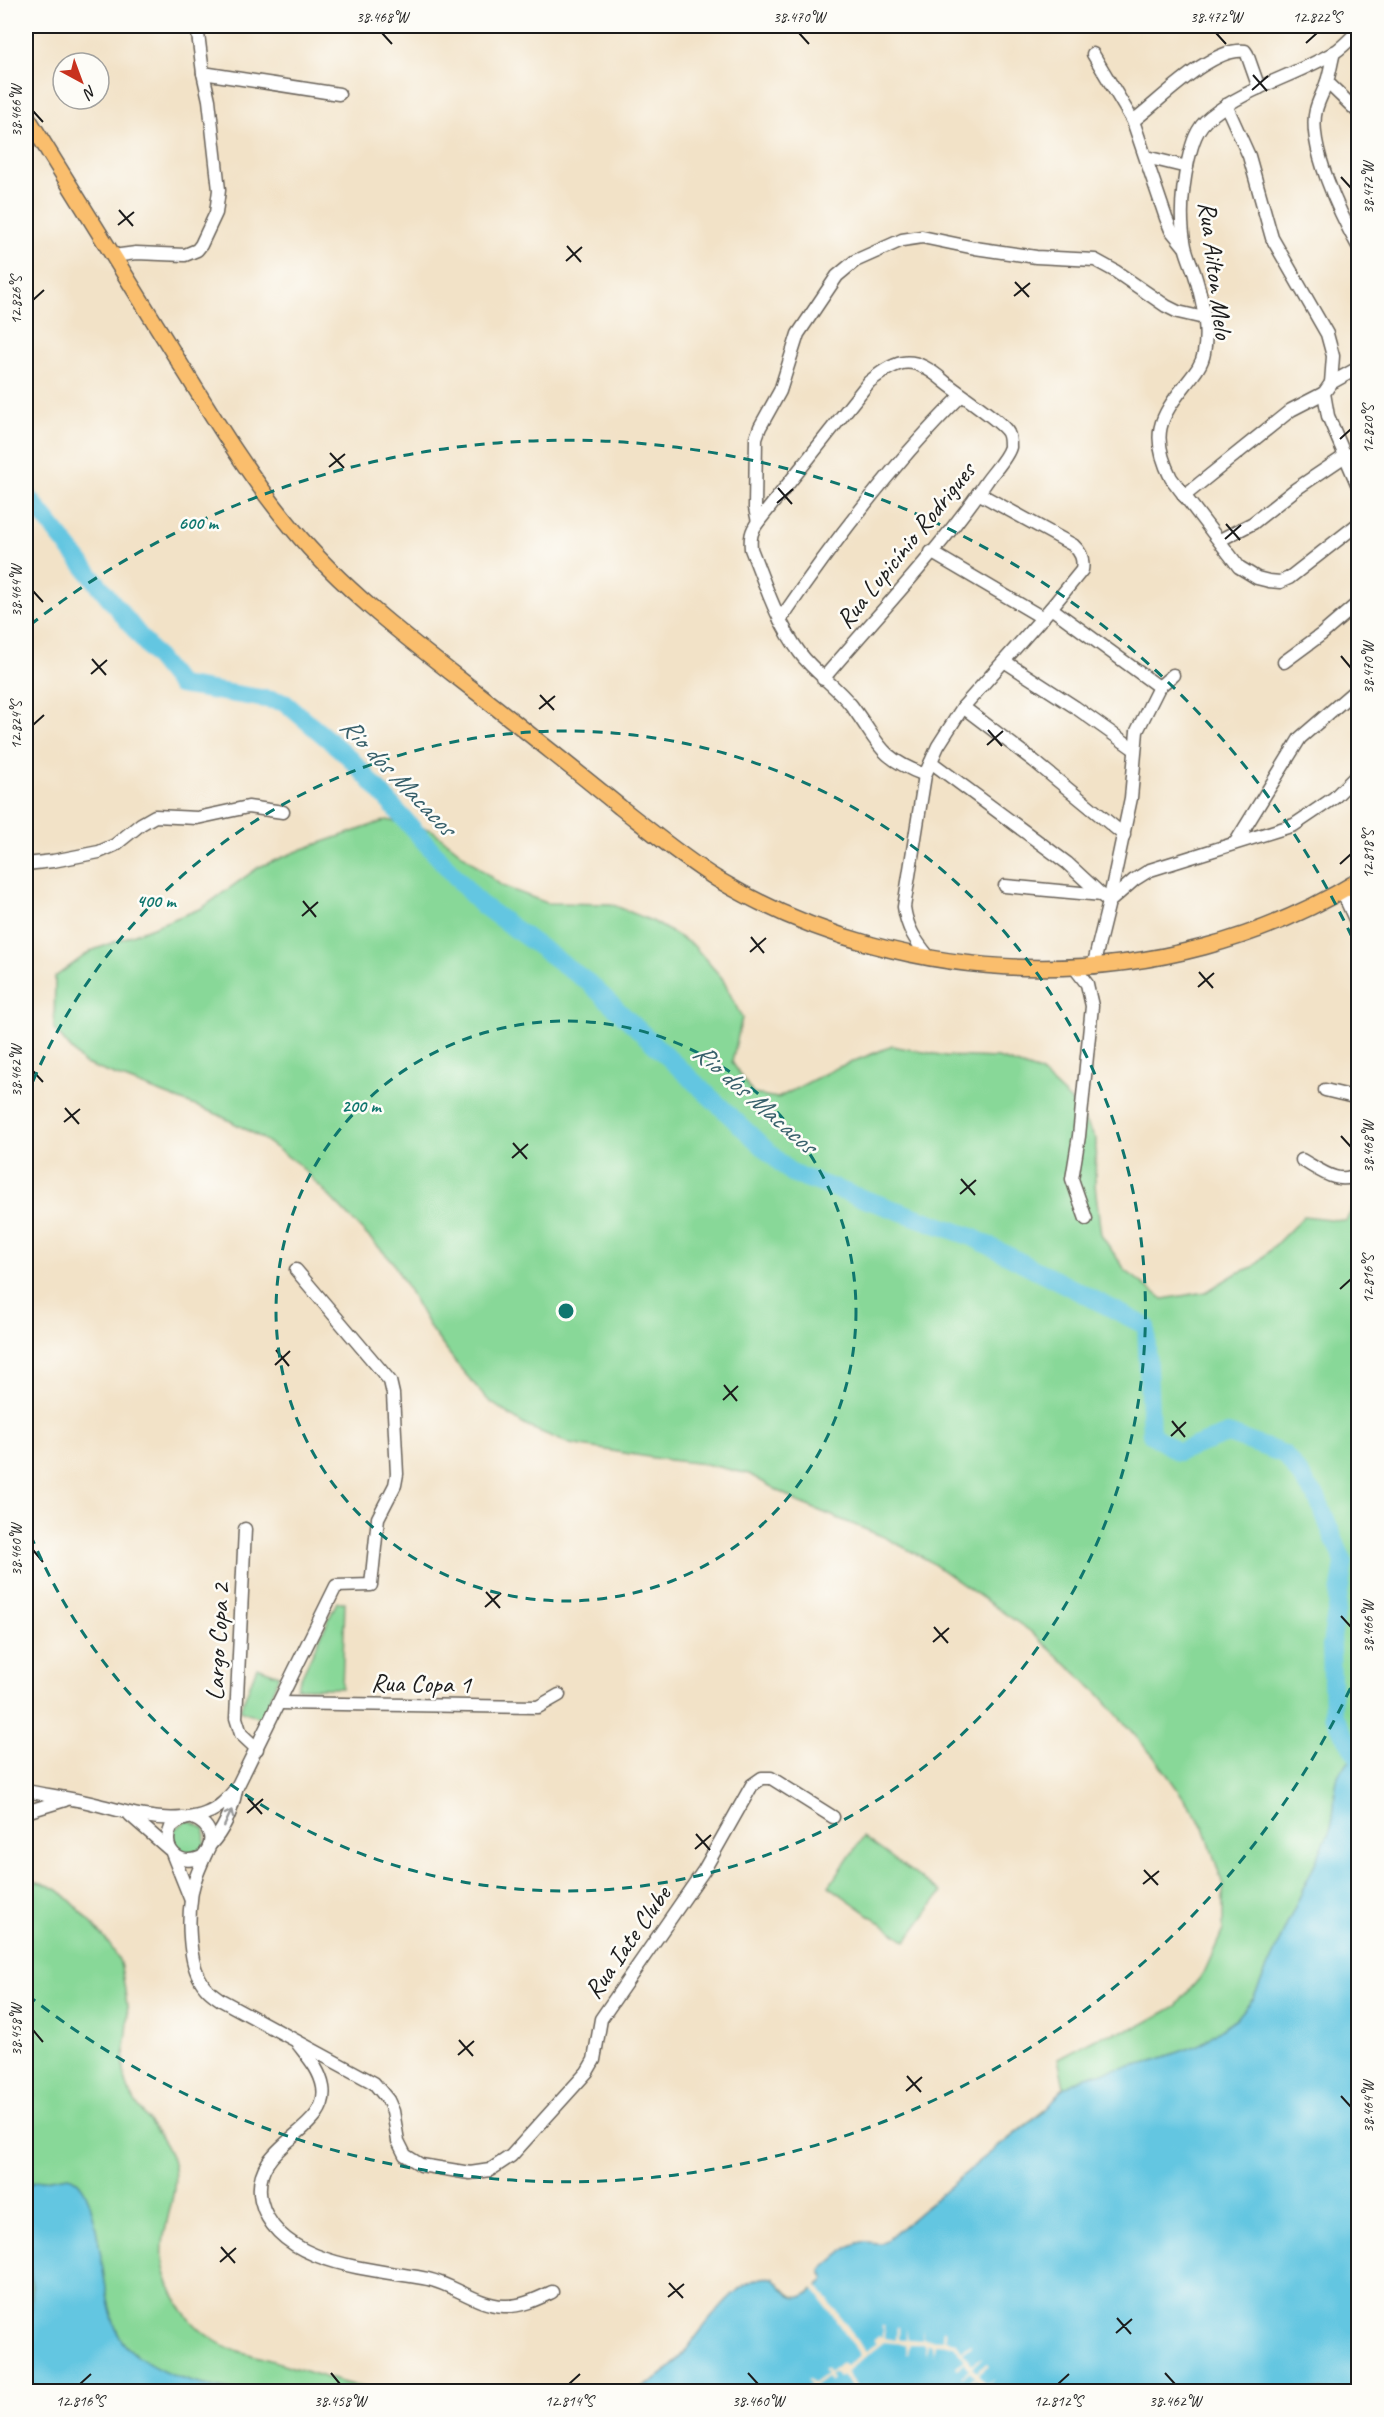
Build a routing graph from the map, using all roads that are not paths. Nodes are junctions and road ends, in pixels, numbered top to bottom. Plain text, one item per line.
1 (196, 26) edge
2 (1359, 30) edge
3 (1334, 52) junction
4 (1093, 54) dead end
5 (202, 73) junction
6 (1327, 82) junction
7 (1259, 88) junction
8 (339, 94) dead end
9 (1226, 105) junction
10 (1356, 105) edge
11 (26, 115) edge
12 (1133, 121) junction
13 (1146, 157) junction
14 (1187, 167) junction
15 (1359, 246) edge
16 (1185, 247) junction
17 (113, 256) junction
18 (1204, 318) junction
19 (1359, 368) edge
20 (1327, 388) junction
21 (961, 396) junction
22 (1359, 453) edge
23 (1345, 456) junction
24 (1359, 486) edge
25 (978, 493) junction
26 (1184, 496) junction
27 (758, 522) junction
28 (1359, 524) edge
29 (1220, 540) junction
30 (931, 552) junction
31 (1359, 603) edge
32 (1047, 613) junction
33 (780, 620) junction
34 (1004, 661) junction
35 (1284, 662) dead end
36 (1173, 675) dead end
37 (823, 679) junction
38 (1159, 687) junction
39 (1359, 688) edge
40 (963, 707) junction
41 (1134, 749) junction
42 (931, 762) junction
43 (1359, 774) edge
44 (925, 775) junction
45 (282, 812) dead end
46 (1124, 836) junction
47 (1236, 842) junction
48 (26, 864) edge
49 (1359, 881) edge
50 (1005, 886) dead end
51 (1342, 891) junction
52 (1106, 899) junction
53 (1359, 926) edge
54 (928, 956) junction
55 (1074, 967) junction
56 (1093, 967) junction
57 (1325, 1090) dead end
58 (1359, 1098) edge
59 (1302, 1160) dead end
60 (1359, 1173) edge
61 (1086, 1218) dead end
62 (296, 1270) dead end
63 (245, 1529) dead end
64 (559, 1695) dead end
65 (279, 1703) junction
66 (257, 1749) junction
67 (237, 1787) junction
68 (26, 1791) edge
69 (69, 1799) junction
70 (26, 1812) edge
71 (129, 1814) junction
72 (833, 1817) dead end
73 (189, 1818) junction
74 (209, 1848) junction
75 (171, 1851) junction
76 (190, 1899) junction
77 (296, 2041) junction
78 (552, 2292) dead end

1 - 5 street
2 - 3 street, Rua Ailton Melo
3 - 6 street
3 - 7 street, Rua Ailton Melo
4 - 12 street
5 - 8 street
5 - 17 street
6 - 10 street
6 - 15 street
7 - 9 street, Rua Ailton Melo
7 - 12 street
9 - 14 street, Rua Ailton Melo
9 - 20 street
11 - 17 main road
12 - 13 street
13 - 14 street
13 - 16 street
14 - 16 street, Rua Ailton Melo
16 - 18 street, Rua Ailton Melo
17 - 54 main road
18 - 26 street, Rua Ailton Melo
18 - 27 street
19 - 20 street
20 - 23 street
20 - 26 street
21 - 25 street, Rua Lupicínio Rodrigues
21 - 27 street
21 - 33 street
22 - 23 street
23 - 24 street
23 - 29 street
25 - 30 street, Rua Lupicínio Rodrigues
25 - 32 street
26 - 29 street, Rua Ailton Melo
27 - 33 street
28 - 29 street, Rua Ailton Melo
30 - 32 street
30 - 37 street, Rua Lupicínio Rodrigues
31 - 35 street
32 - 34 street
32 - 38 street
33 - 37 street
34 - 40 street
34 - 41 street
36 - 38 street
37 - 44 street
38 - 41 street
39 - 47 street
40 - 42 street
40 - 46 street
41 - 46 street
42 - 44 street
42 - 52 street
43 - 47 street
44 - 54 street
45 - 48 street
46 - 52 street
47 - 52 street
49 - 51 main road
50 - 52 street
51 - 53 street
51 - 56 main road
52 - 56 street
54 - 55 main road
55 - 56 main road
55 - 61 street
57 - 58 street
59 - 60 street
62 - 65 street
63 - 66 street, Largo Copa 2
64 - 65 street, Rua Copa 1
65 - 66 street
66 - 67 street
67 - 73 street
74 -> 67 street
68 - 69 street
69 - 70 street
69 - 71 street
71 - 73 street
71 - 75 street
72 - 77 street, Rua Iate Clube
73 - 74 street
73 - 75 street
74 - 75 street
74 - 76 street
75 - 76 street
76 - 77 street, Rua Iate Clube
77 - 78 street

